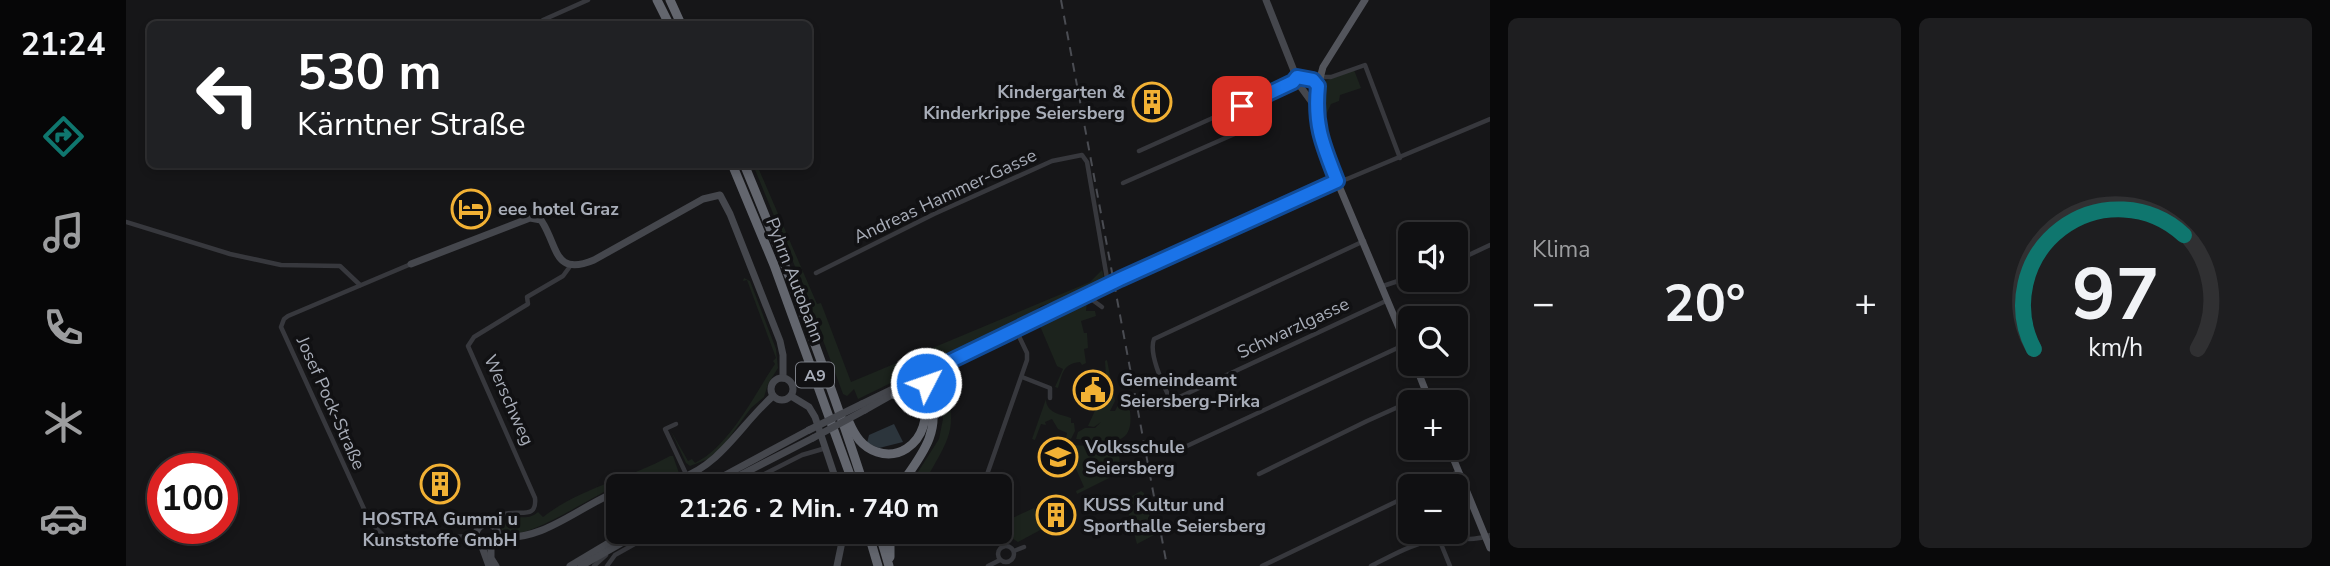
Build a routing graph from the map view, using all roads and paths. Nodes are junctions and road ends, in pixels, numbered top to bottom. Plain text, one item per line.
1 (589, 0) edge
2 (657, 0) edge
3 (670, 0) edge
4 (1266, 0) edge
5 (1365, 0) edge
6 (543, 20) dead end
7 (668, 21) edge
8 (680, 21) edge
9 (1323, 67) junction
10 (1320, 77) junction
11 (1301, 78) junction
12 (1300, 86) junction
13 (1318, 86) junction
14 (1242, 106) junction
15 (1316, 108) junction
16 (1490, 118) edge
17 (1139, 150) dead end
18 (1400, 158) junction
19 (734, 168) edge
20 (746, 168) edge
21 (1337, 181) junction
22 (1123, 183) dead end
23 (126, 222) edge
24 (1364, 241) junction
25 (1490, 245) edge
26 (1468, 255) edge
27 (411, 264) joint
28 (571, 265) junction
29 (816, 273) dead end
30 (1398, 281) edge
31 (360, 285) junction
32 (1109, 285) junction
33 (1383, 286) junction
34 (1087, 295) junction
35 (1388, 299) junction
36 (1102, 307) dead end
37 (1398, 323) edge
38 (1016, 329) junction
39 (1398, 348) edge
40 (930, 371) junction
41 (1022, 377) junction
42 (783, 378) junction
43 (916, 379) junction
44 (925, 387) junction
45 (895, 395) junction
46 (773, 396) junction
47 (791, 396) junction
48 (1050, 398) dead end
49 (920, 400) junction
50 (836, 404) junction
51 (864, 407) junction
52 (1398, 410) edge
53 (676, 424) dead end
54 (811, 434) junction
55 (827, 447) junction
56 (1174, 452) dead end
57 (1454, 460) edge
58 (1459, 472) junction
59 (686, 474) edge
60 (690, 474) edge
61 (729, 474) edge
62 (740, 474) edge
63 (765, 474) edge
64 (835, 474) edge
65 (850, 474) edge
66 (860, 474) edge
67 (908, 474) edge
68 (987, 474) edge
69 (1259, 474) dead end
70 (1455, 474) edge
71 (606, 497) edge
72 (1398, 501) edge
73 (491, 524) junction
74 (475, 536) junction
75 (1488, 536) edge
76 (498, 537) junction
77 (1468, 541) edge
78 (481, 544) junction
79 (607, 544) edge
80 (620, 544) joint
81 (635, 544) edge
82 (842, 544) edge
83 (872, 544) edge
84 (883, 544) edge
85 (890, 544) edge
86 (1002, 544) edge
87 (1421, 544) edge
88 (1441, 544) edge
89 (491, 545) junction
90 (1003, 547) junction
91 (1024, 547) dead end
92 (1490, 548) edge
93 (1014, 551) junction
94 (1000, 560) junction
95 (489, 566) edge
96 (496, 566) edge
97 (569, 566) edge
98 (581, 566) edge
99 (594, 566) edge
100 (607, 566) edge
101 (837, 566) edge
102 (878, 566) edge
103 (890, 566) edge
104 (988, 566) edge
105 (1262, 566) edge
106 (1371, 566) edge
107 (1450, 566) edge

1 - 6 street
2 - 7 highway
3 - 8 highway
4 - 11 main road
5 - 9 main road
9 - 10 main road
9 - 11 main road
10 - 13 main road
10 - 18 street
11 - 12 main road
11 - 13 main road
11 - 14 street
12 - 13 main road
12 - 15 main road
13 - 15 main road
14 - 17 street
14 - 22 street
15 - 21 main road
16 - 18 street
18 - 21 street
19 - 65 highway, Pyhrn Autobahn / A9
20 - 50 highway, Pyhrn Autobahn / A9
21 - 24 main road
21 - 32 main road
23 - 31 street
24 - 33 main road
24 - 35 street, Schwarzlgasse
25 - 26 street
27 - 28 main road
27 - 31 street, Josef Pock-Straße
28 - 42 main road, Werschweg
28 - 73 street, Werschweg
29 - 32 street, Andreas Hammer-Gasse
30 - 33 street
31 - 74 street, Josef Pock-Straße
32 - 34 main road
33 - 35 main road
34 - 36 street
34 - 38 main road
35 - 37 main road
38 - 40 main road
38 - 41 street
39 - 56 street
40 - 43 main road
40 - 44 highway
41 - 48 street
41 - 68 street
42 - 46 main road
42 - 47 main road
43 - 44 highway
43 - 45 main road
43 - 49 highway
43 - 51 main road
44 - 67 highway
45 - 49 highway
45 - 51 main road
46 - 47 main road
46 - 60 main road
47 - 55 main road
49 - 50 highway
50 - 66 highway, Pyhrn Autobahn / A9
51 - 54 main road, bridge
52 - 69 street
53 - 59 street
54 - 61 main road
54 - 62 main road
55 - 63 street
55 - 64 main road
57 - 58 main road
58 - 70 street
58 - 75 main road
71 - 76 main road
72 - 105 street
73 - 74 main road
73 - 76 main road
74 - 78 main road
75 - 77 street
75 - 92 main road
76 - 89 main road
78 - 89 main road
78 - 95 main road
79 - 97 main road
80 - 98 main road
80 - 99 street
81 - 100 street
82 - 101 main road
83 - 102 highway
84 - 103 highway
85 - 103 highway
86 - 90 street
87 - 106 street
88 - 107 street
89 - 96 main road
90 - 93 street
90 - 94 street
91 - 93 street
93 - 94 street
94 - 104 street

